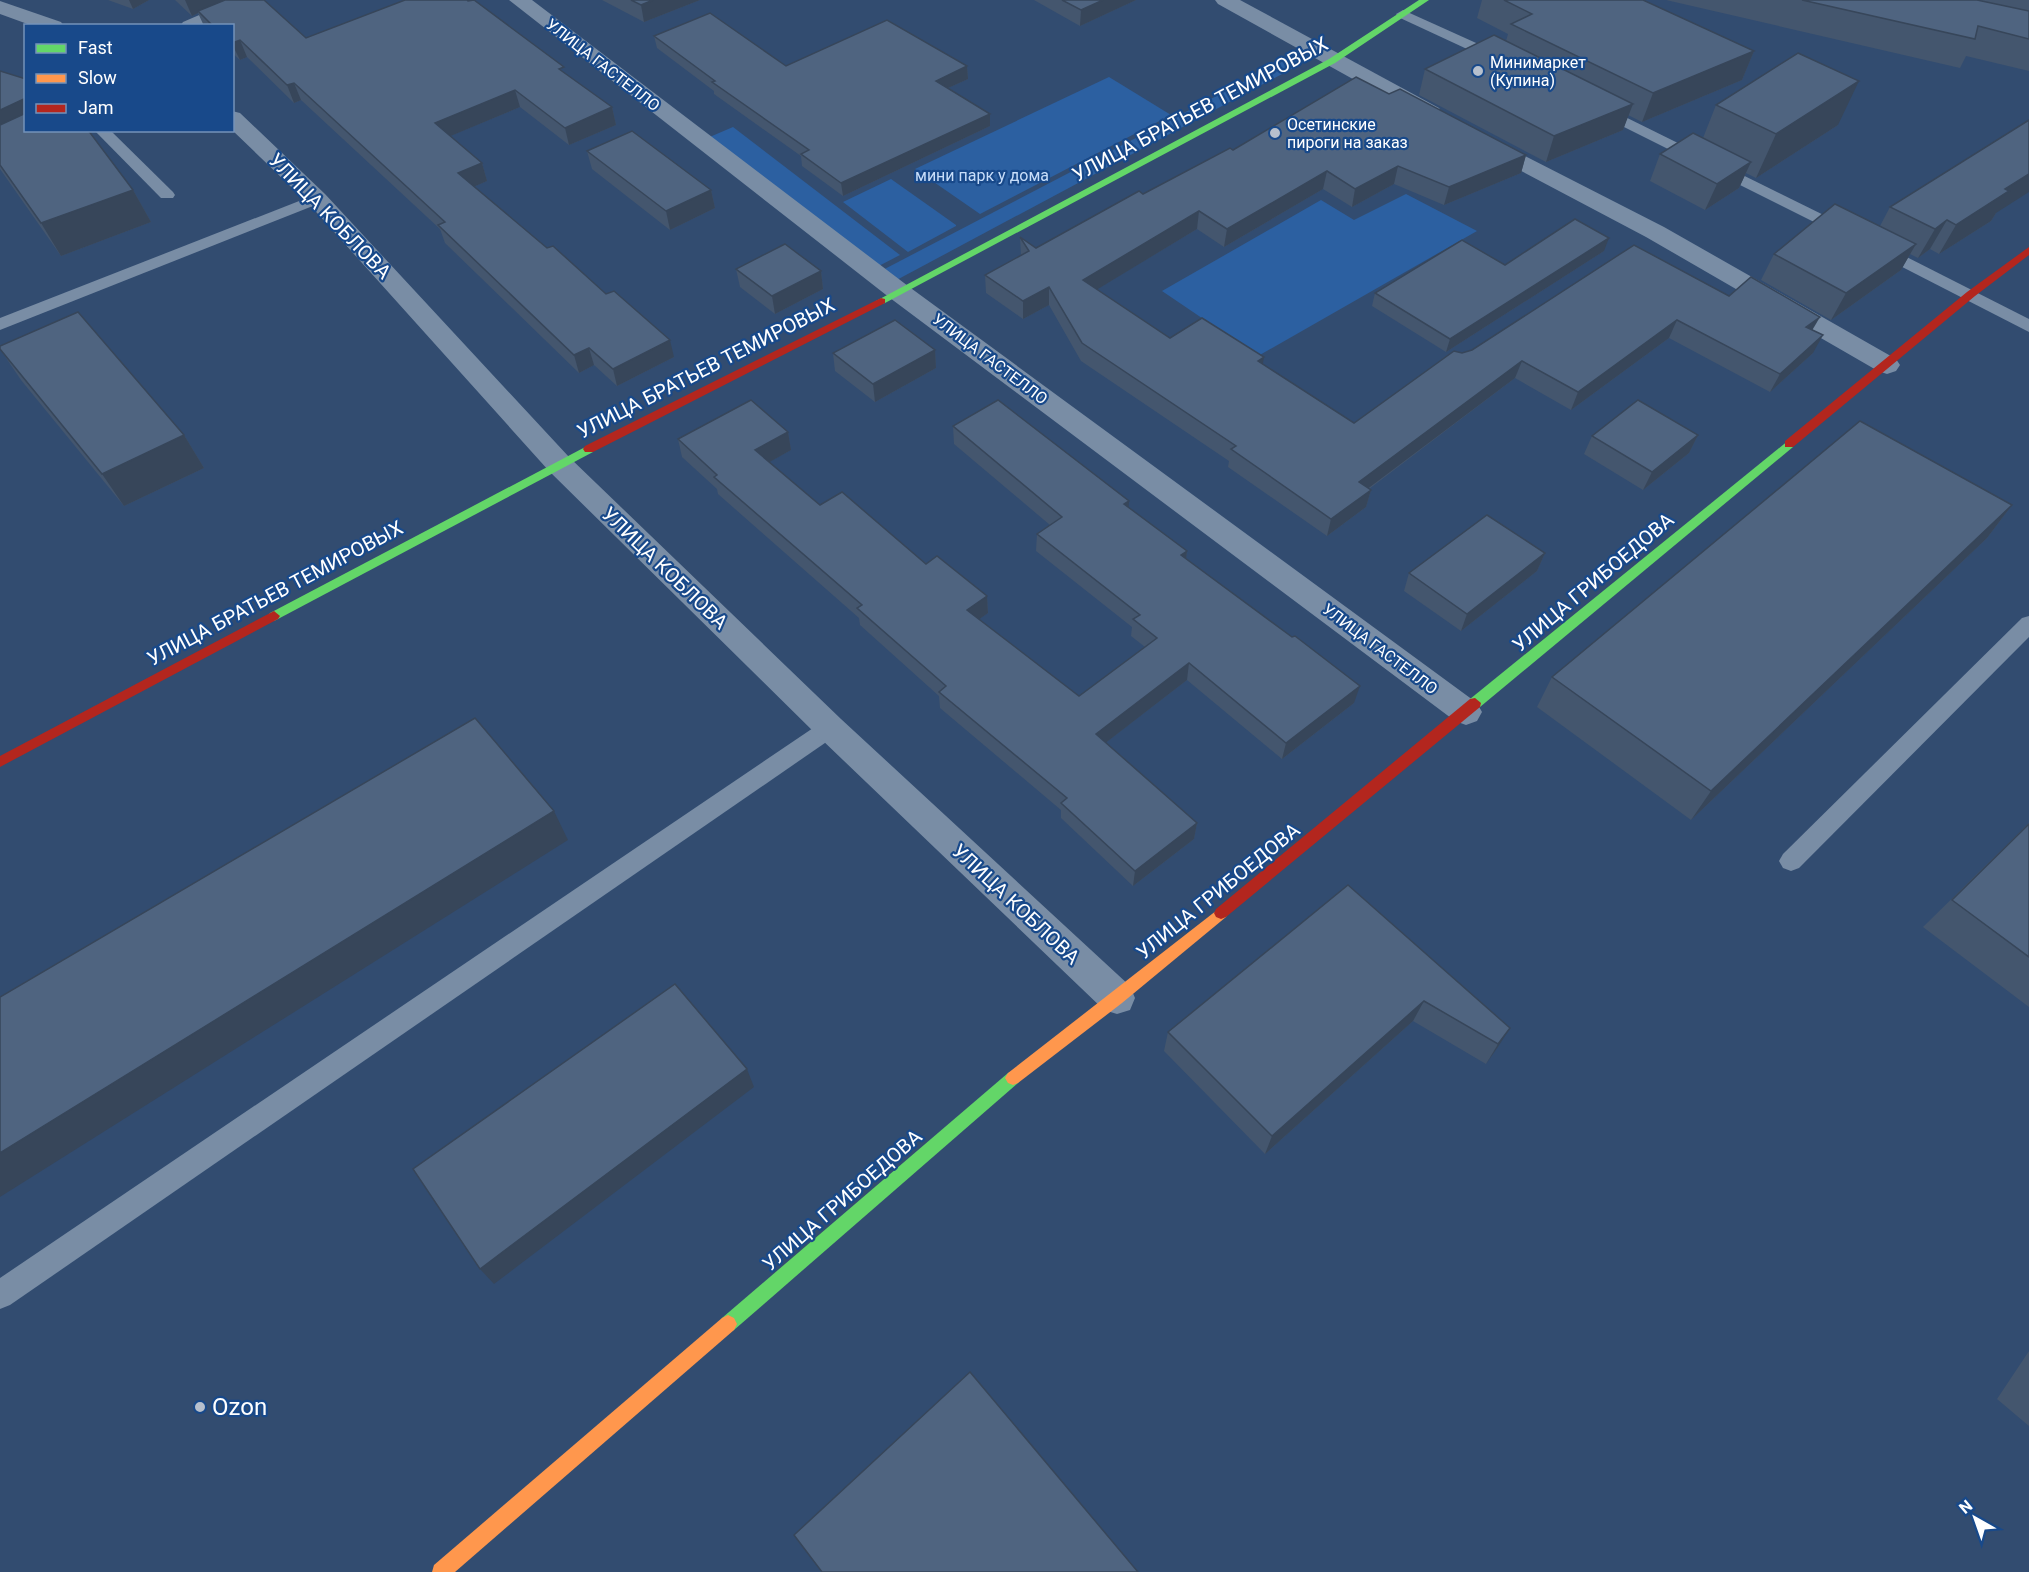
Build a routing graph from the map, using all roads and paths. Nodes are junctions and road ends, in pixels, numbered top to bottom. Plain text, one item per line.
1 (251, 0) edge
2 (519, 0) edge
3 (1225, 0) edge
4 (1425, 0) edge
5 (0, 7) edge
6 (1402, 14) junction
7 (48, 24) edge
8 (195, 24) edge
9 (1332, 61) junction
10 (1512, 65) edge
11 (1587, 103) edge
12 (234, 120) edge
13 (1446, 122) edge
14 (102, 132) edge
15 (1467, 133) edge
16 (167, 195) dead end
17 (317, 199) junction
18 (2029, 250) edge
19 (899, 292) junction
20 (1971, 294) junction
21 (2, 322) edge
22 (2029, 326) edge
23 (1887, 365) junction
24 (559, 464) junction
25 (2029, 624) edge
26 (1466, 712) junction
27 (830, 728) junction
28 (0, 762) edge
29 (1791, 861) dead end
30 (1117, 999) junction
31 (0, 1295) edge
32 (441, 1572) edge

1 - 8 street
2 - 19 street, УЛИЦА ГАСТЕЛЛО
3 - 9 street
4 - 6 street, УЛИЦА БРАТЬЕВ ТЕМИРОВЫХ
5 - 7 street
6 - 9 street, УЛИЦА БРАТЬЕВ ТЕМИРОВЫХ
6 - 10 lane
9 - 13 street
9 - 19 street, УЛИЦА БРАТЬЕВ ТЕМИРОВЫХ
11 - 20 lane
12 - 17 street, УЛИЦА КОБЛОВА
14 - 16 lane
15 - 23 street
17 - 21 lane
17 - 24 street, УЛИЦА КОБЛОВА
18 - 20 street, УЛИЦА ГРИБОЕДОВА
19 - 24 street, УЛИЦА БРАТЬЕВ ТЕМИРОВЫХ
19 - 26 street, УЛИЦА ГАСТЕЛЛО
20 - 22 lane
20 - 23 street, УЛИЦА ГРИБОЕДОВА
23 - 26 street, УЛИЦА ГРИБОЕДОВА
24 - 27 street, УЛИЦА КОБЛОВА
24 - 28 street, УЛИЦА БРАТЬЕВ ТЕМИРОВЫХ
25 - 29 lane
26 - 30 street, УЛИЦА ГРИБОЕДОВА
27 - 30 street, УЛИЦА КОБЛОВА
27 - 31 lane
30 - 32 street, УЛИЦА ГРИБОЕДОВА

